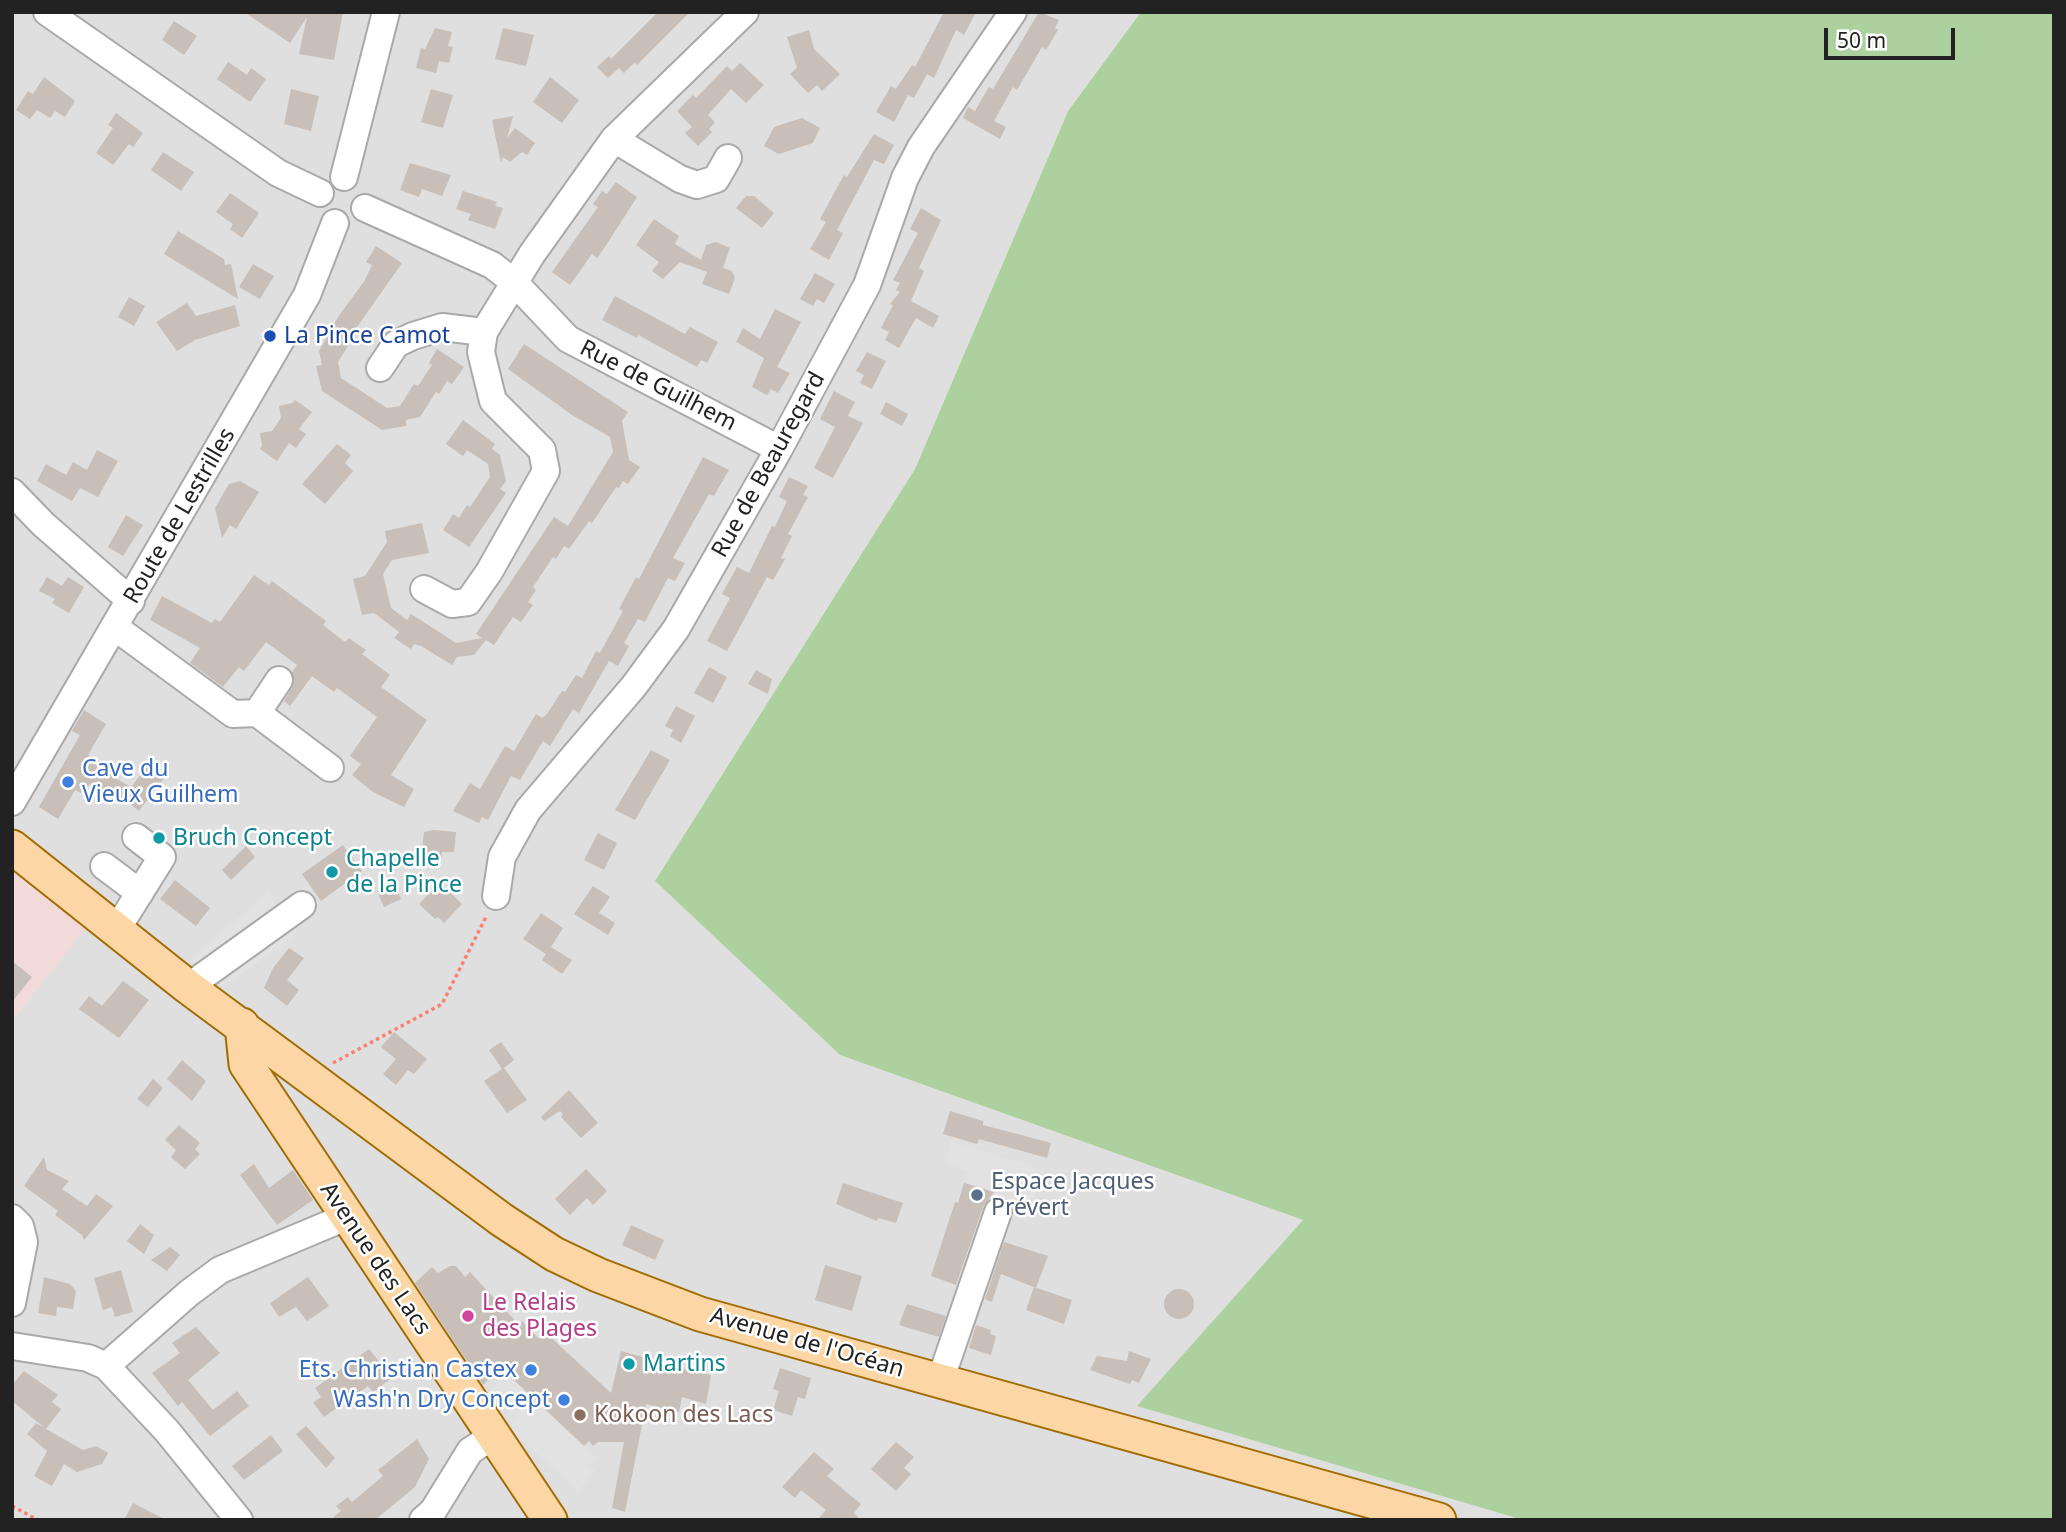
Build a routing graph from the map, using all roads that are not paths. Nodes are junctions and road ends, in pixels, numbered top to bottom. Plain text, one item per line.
1 (386, 12) edge
2 (745, 12) edge
3 (1013, 12) edge
4 (52, 14) edge
5 (614, 139) junction
6 (728, 159) dead end
7 (344, 177) junction
8 (320, 192) junction
9 (365, 208) junction
10 (335, 223) junction
11 (514, 282) junction
12 (484, 332) junction
13 (380, 368) dead end
14 (779, 449) junction
15 (12, 492) edge
16 (424, 589) dead end
17 (131, 601) junction
18 (116, 628) junction
19 (279, 680) dead end
20 (257, 712) junction
21 (330, 768) dead end
22 (12, 802) edge
23 (136, 837) dead end
24 (12, 847) edge
25 (104, 866) dead end
26 (140, 893) junction
27 (496, 897) road end
28 (302, 905) dead end
29 (117, 929) junction
30 (188, 987) junction
31 (242, 1026) junction
32 (998, 1212) dead end
33 (346, 1217) junction
34 (12, 1218) edge
35 (12, 1303) edge
36 (12, 1346) edge
37 (106, 1366) junction
38 (940, 1381) junction
39 (494, 1436) junction
40 (239, 1520) edge
41 (423, 1520) edge
42 (550, 1520) edge
43 (1439, 1520) edge

1 - 7 street
2 - 5 street
3 - 14 street, Rue de Beauregard
4 - 8 street
5 - 6 street
5 - 11 street
7 - 8 street
7 - 9 street
8 - 10 street
9 - 10 street
9 - 11 street, Rue de Guilhem
10 - 17 street, Route de Lestrilles
11 - 12 street
11 - 14 street, Rue de Guilhem
12 - 13 street
12 - 16 street
14 - 27 street, Rue de Beauregard
15 - 17 street
17 - 18 street, Route de Lestrilles
18 - 20 street
18 - 22 street, Route de Lestrilles
19 - 20 street
20 - 21 street
23 - 26 street
24 - 29 main road, Avenue de l'Océan
25 - 26 street
26 - 29 street
28 - 30 street
29 - 30 main road, Avenue de l'Océan
30 - 31 main road, Avenue de l'Océan
31 - 33 main road, Avenue des Lacs
31 - 38 main road, Avenue de l'Océan
32 - 38 street
33 - 37 street
33 - 39 main road, Avenue des Lacs
34 - 35 street
36 - 37 street
37 - 40 street
38 - 43 main road, Avenue de l'Océan
39 - 41 street
39 - 42 main road, Avenue des Lacs

